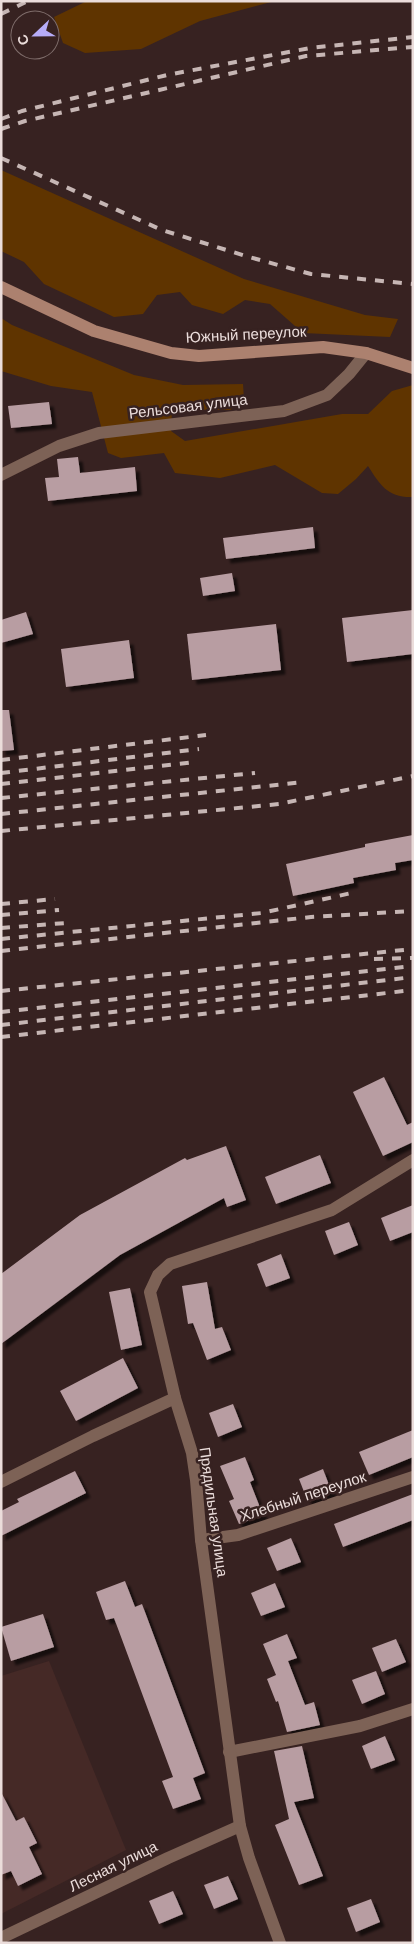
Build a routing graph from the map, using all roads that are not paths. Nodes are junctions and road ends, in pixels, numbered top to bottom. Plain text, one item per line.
1 (1, 287) edge
2 (366, 353) junction
3 (413, 368) edge
4 (1, 475) edge
5 (413, 1160) edge
6 (175, 1398) junction
7 (413, 1477) edge
8 (1, 1482) edge
9 (201, 1540) junction
10 (413, 1709) edge
11 (229, 1752) junction
12 (240, 1826) junction
13 (1, 1938) edge
14 (280, 1943) edge

1 - 2 street, Южный переулок
2 - 3 street, Южный переулок
2 - 4 street, Рельсовая улица
5 - 6 street, Прядильная улица
6 - 8 street
6 - 9 street, Прядильная улица
7 - 9 street, Хлебный переулок
9 - 11 street, Прядильная улица
10 - 11 street
11 - 12 street, Прядильная улица
12 - 13 street, Лесная улица
12 - 14 street, Прядильная улица

